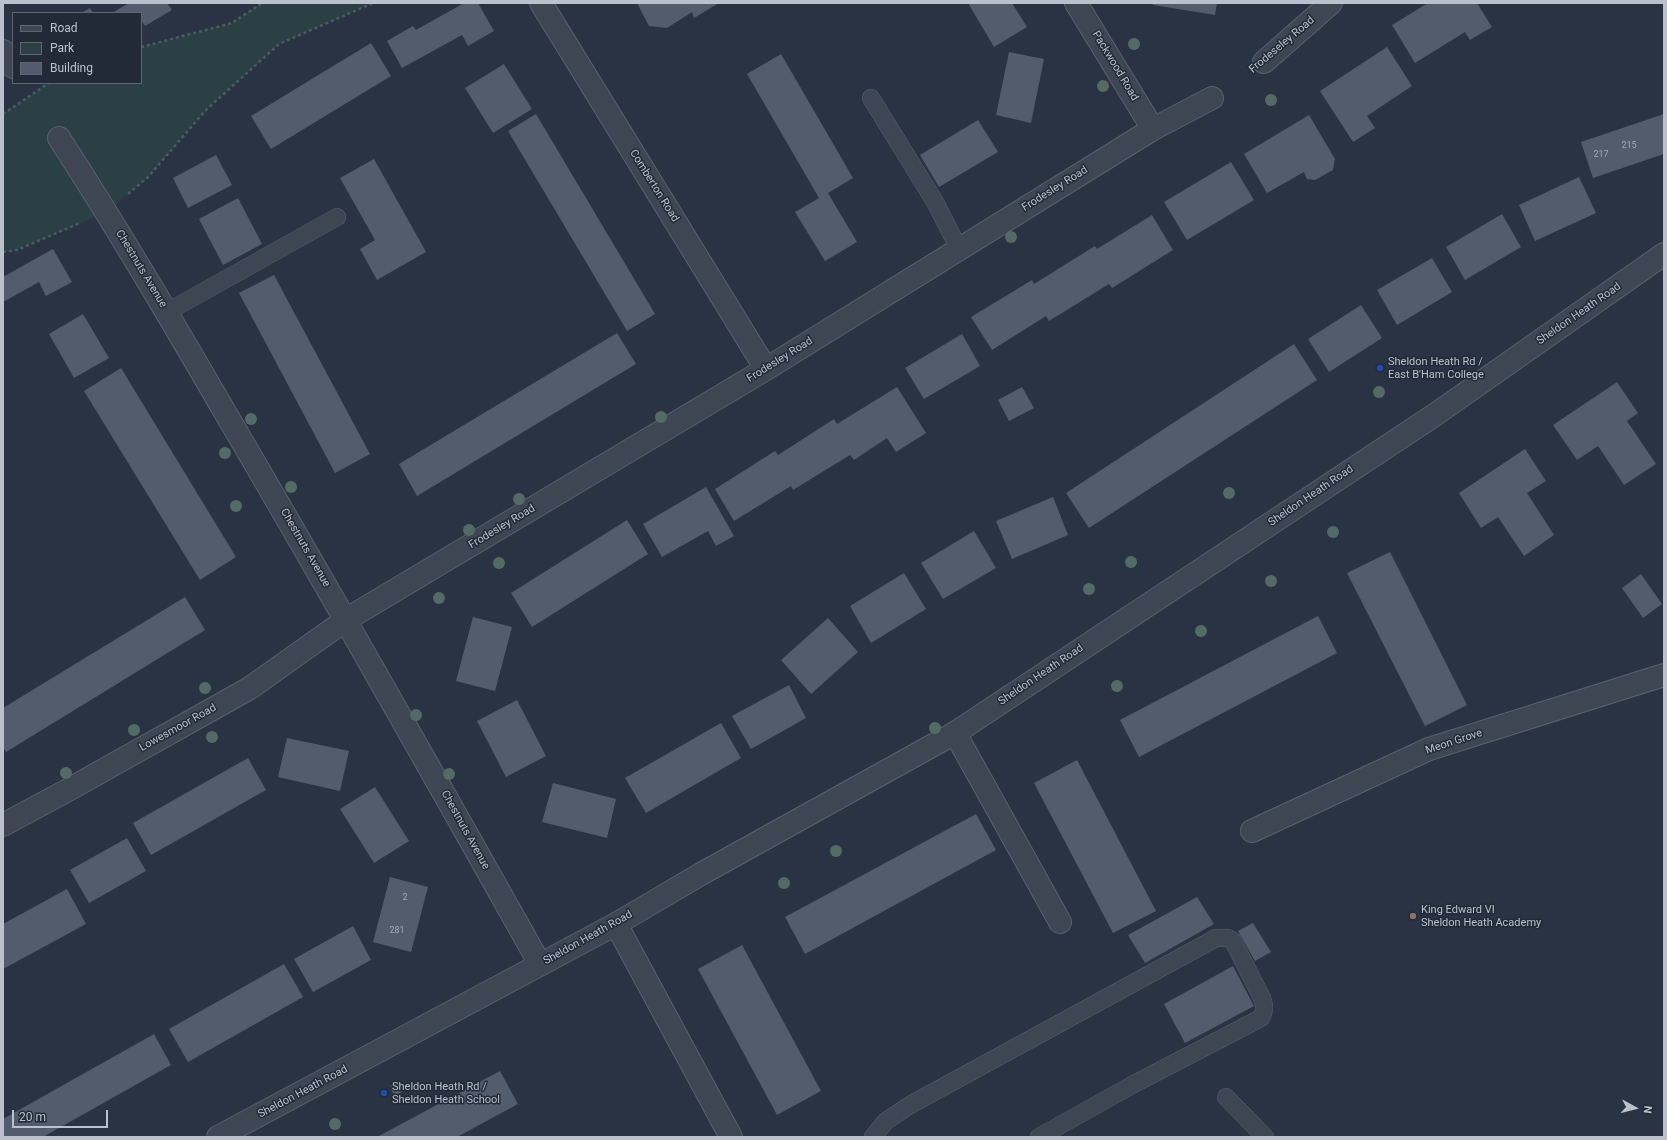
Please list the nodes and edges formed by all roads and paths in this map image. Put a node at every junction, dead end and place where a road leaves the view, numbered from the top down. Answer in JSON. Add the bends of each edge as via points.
{"nodes":[{"id":1,"x":262,"y":3,"type":"edge"},
{"id":2,"x":373,"y":3,"type":"edge"},
{"id":3,"x":541,"y":3,"type":"edge"},
{"id":4,"x":1076,"y":3,"type":"edge"},
{"id":5,"x":1331,"y":3,"type":"edge"},
{"id":6,"x":142,"y":48,"type":"edge"},
{"id":7,"x":3,"y":51,"type":"edge"},
{"id":8,"x":1264,"y":62,"type":"dead end"},
{"id":9,"x":12,"y":65,"type":"edge"},
{"id":10,"x":48,"y":84,"type":"edge"},
{"id":11,"x":871,"y":98,"type":"dead end"},
{"id":12,"x":1212,"y":98,"type":"dead end"},
{"id":13,"x":3,"y":114,"type":"edge"},
{"id":14,"x":1153,"y":129,"type":"junction"},
{"id":15,"x":59,"y":138,"type":"dead end"},
{"id":16,"x":107,"y":212,"type":"junction"},
{"id":17,"x":337,"y":217,"type":"dead end"},
{"id":18,"x":959,"y":249,"type":"junction"},
{"id":19,"x":3,"y":252,"type":"edge"},
{"id":20,"x":1664,"y":254,"type":"edge"},
{"id":21,"x":167,"y":312,"type":"junction"},
{"id":22,"x":766,"y":369,"type":"junction"},
{"id":23,"x":346,"y":620,"type":"junction"},
{"id":24,"x":1664,"y":676,"type":"edge"},
{"id":25,"x":955,"y":733,"type":"junction"},
{"id":26,"x":3,"y":825,"type":"edge"},
{"id":27,"x":1252,"y":831,"type":"dead end"},
{"id":28,"x":1060,"y":922,"type":"dead end"},
{"id":29,"x":616,"y":924,"type":"junction"},
{"id":30,"x":540,"y":964,"type":"junction"},
{"id":31,"x":1226,"y":1097,"type":"dead end"},
{"id":32,"x":218,"y":1137,"type":"edge"},
{"id":33,"x":731,"y":1137,"type":"edge"},
{"id":34,"x":873,"y":1137,"type":"edge"},
{"id":35,"x":1039,"y":1137,"type":"edge"},
{"id":36,"x":1266,"y":1137,"type":"edge"}],
"edges":[{"from":1,"to":6,"type":"path","via":[[232,23]]},
{"from":2,"to":16,"type":"path","via":[[279,44],[206,110],[148,177]]},
{"from":3,"to":22,"type":"street","name":"Comberton Road"},
{"from":4,"to":14,"type":"street","name":"Packwood Road"},
{"from":5,"to":8,"type":"street","name":"Frodeseley Road"},
{"from":7,"to":9,"type":"street"},
{"from":10,"to":13,"type":"path"},
{"from":11,"to":18,"type":"lane","via":[[935,202]]},
{"from":12,"to":14,"type":"street","name":"Frodesley Road"},
{"from":14,"to":18,"type":"street","name":"Frodesley Road"},
{"from":15,"to":16,"type":"street","name":"Chestnuts Avenue"},
{"from":16,"to":19,"type":"path","via":[[17,250]]},
{"from":16,"to":21,"type":"street","name":"Chestnuts Avenue"},
{"from":17,"to":21,"type":"lane"},
{"from":18,"to":22,"type":"street","name":"Frodesley Road"},
{"from":20,"to":25,"type":"street","name":"Sheldon Heath Road","via":[[1436,414]]},
{"from":21,"to":23,"type":"street","name":"Chestnuts Avenue"},
{"from":22,"to":23,"type":"street","name":"Frodesley Road"},
{"from":23,"to":26,"type":"street","name":"Lowesmoor Road","via":[[250,688]]},
{"from":23,"to":30,"type":"street","name":"Chestnuts Avenue"},
{"from":24,"to":27,"type":"street","name":"Meon Grove","via":[[1429,749]]},
{"from":25,"to":28,"type":"street"},
{"from":25,"to":29,"type":"street","name":"Sheldon Heath Road"},
{"from":29,"to":30,"type":"street","name":"Sheldon Heath Road"},
{"from":29,"to":33,"type":"street"},
{"from":30,"to":32,"type":"street","name":"Sheldon Heath Road"},
{"from":31,"to":36,"type":"lane"},
{"from":34,"to":35,"type":"lane","via":[[886,1121],[910,1105],[1216,938],[1228,938],[1233,941],[1262,998],[1262,1018],[1132,1085]]}]}
